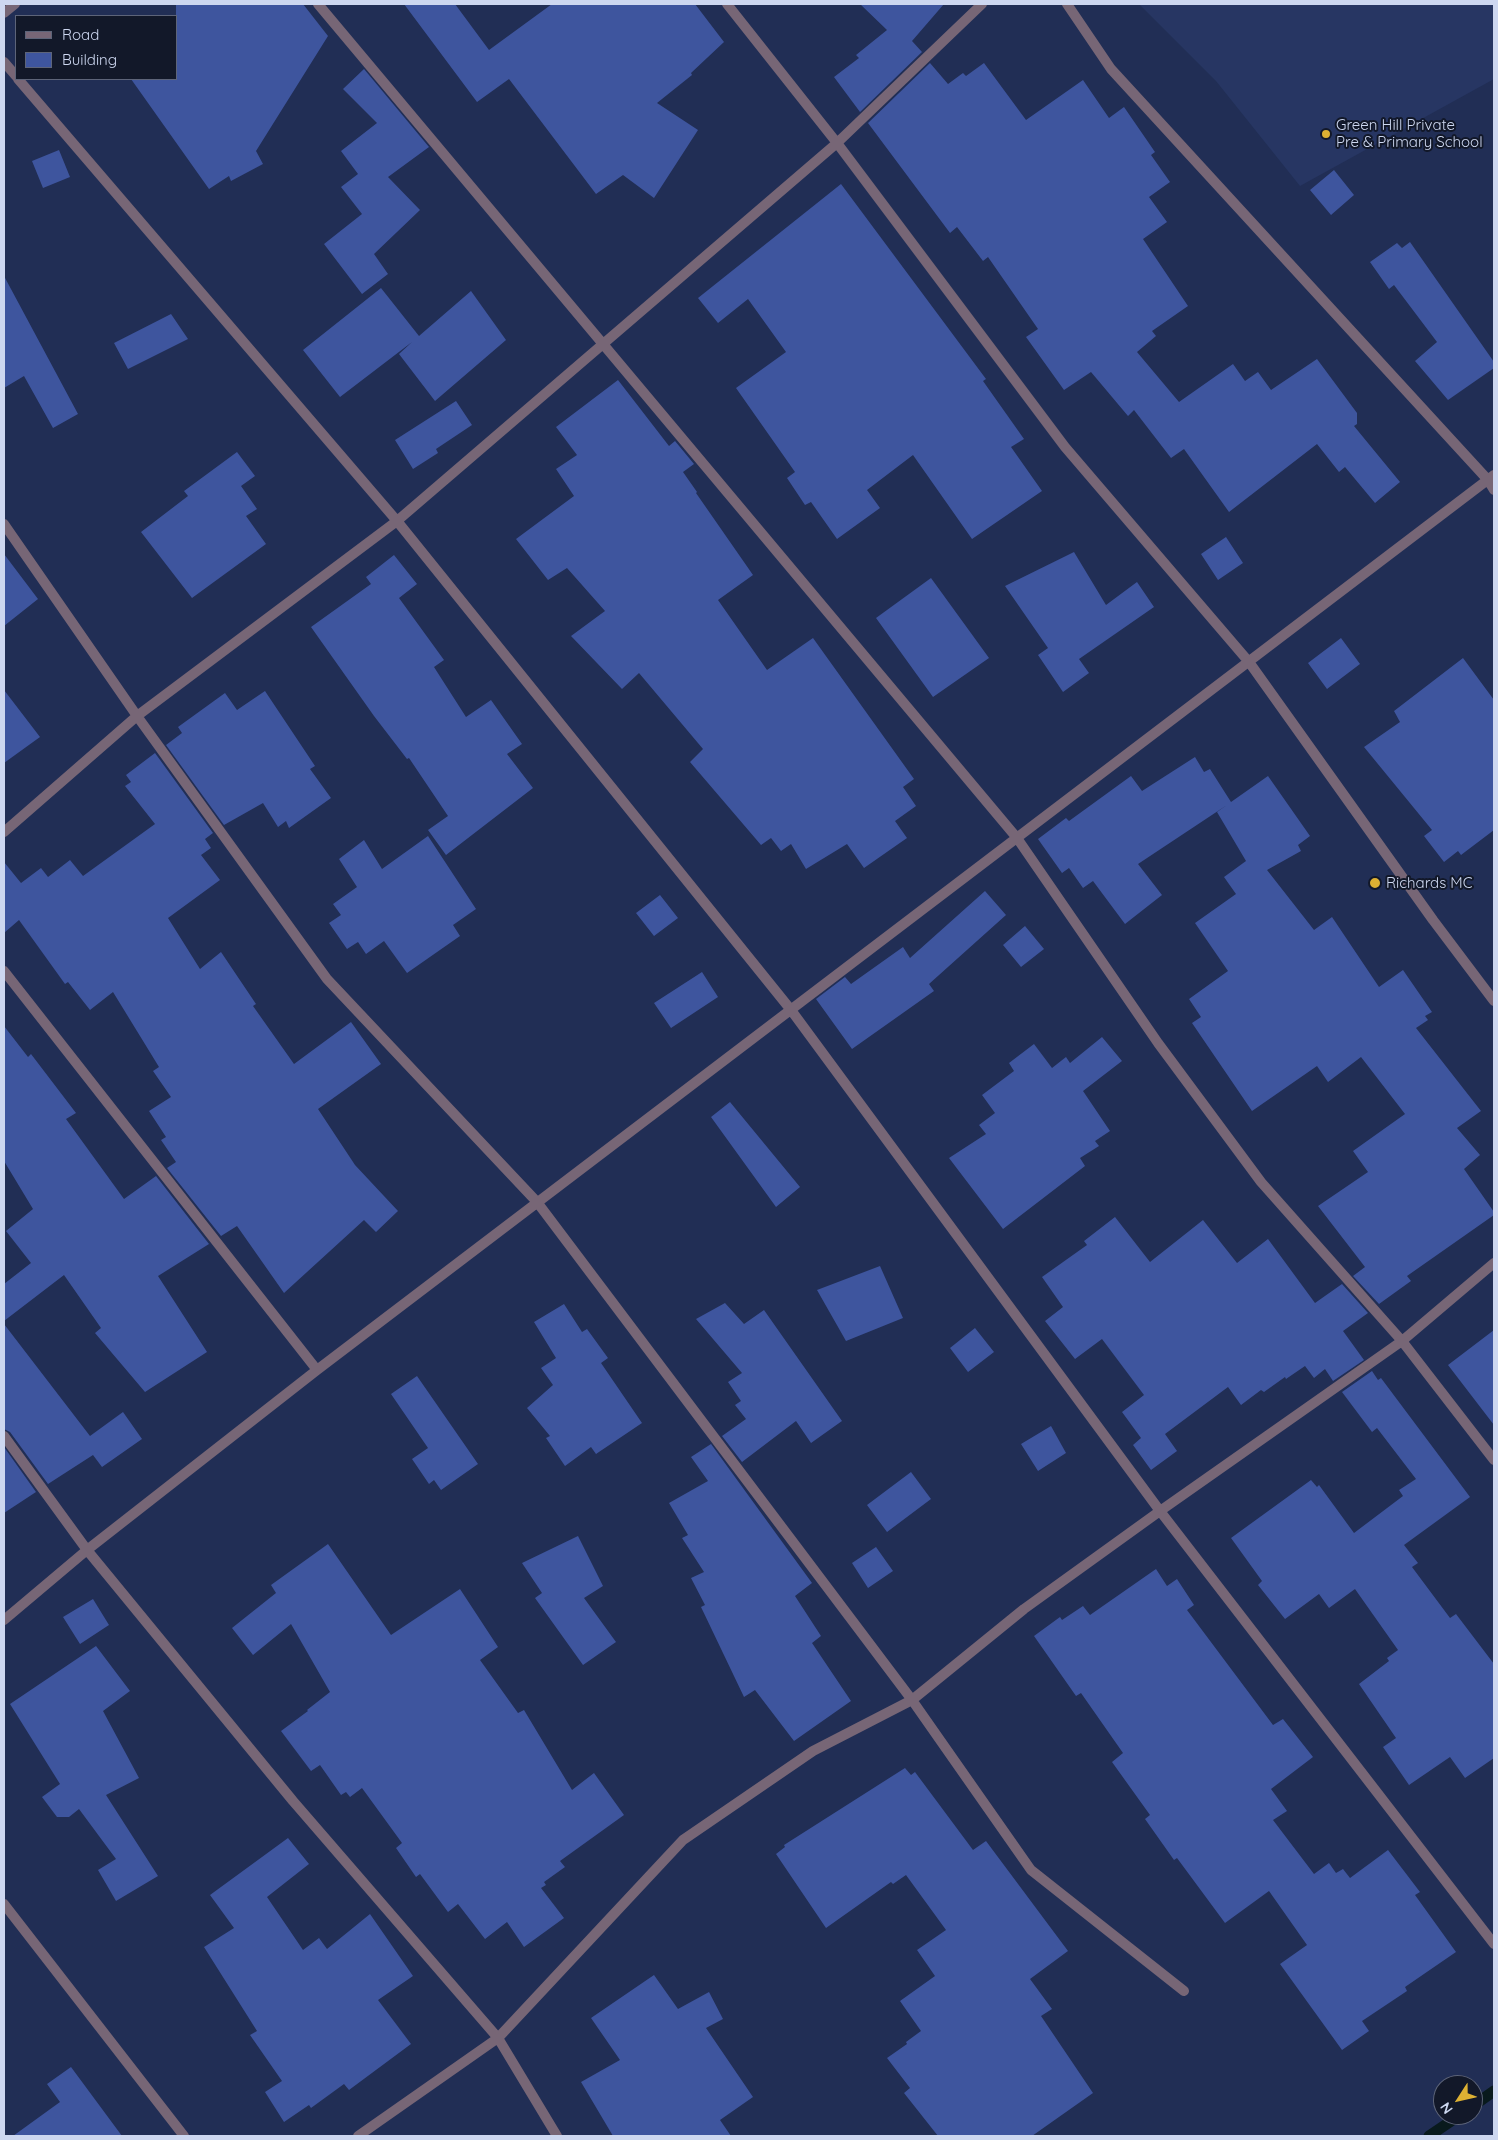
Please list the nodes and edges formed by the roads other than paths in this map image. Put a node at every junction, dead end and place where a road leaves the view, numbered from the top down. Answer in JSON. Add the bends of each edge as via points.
{"nodes":[{"id":1,"x":15,"y":4,"type":"edge"},
{"id":2,"x":318,"y":4,"type":"edge"},
{"id":3,"x":727,"y":4,"type":"edge"},
{"id":4,"x":982,"y":4,"type":"edge"},
{"id":5,"x":1067,"y":4,"type":"edge"},
{"id":6,"x":4,"y":13,"type":"edge"},
{"id":7,"x":4,"y":62,"type":"edge"},
{"id":8,"x":15,"y":76,"type":"edge"},
{"id":9,"x":19,"y":80,"type":"edge"},
{"id":10,"x":837,"y":143,"type":"junction"},
{"id":11,"x":1491,"y":478,"type":"edge"},
{"id":12,"x":1494,"y":490,"type":"edge"},
{"id":13,"x":397,"y":521,"type":"junction"},
{"id":14,"x":4,"y":524,"type":"edge"},
{"id":15,"x":1249,"y":662,"type":"junction"},
{"id":16,"x":137,"y":716,"type":"junction"},
{"id":17,"x":4,"y":832,"type":"edge"},
{"id":18,"x":1017,"y":838,"type":"junction"},
{"id":19,"x":4,"y":971,"type":"edge"},
{"id":20,"x":1494,"y":1001,"type":"edge"},
{"id":21,"x":790,"y":1010,"type":"junction"},
{"id":22,"x":538,"y":1202,"type":"junction"},
{"id":23,"x":1494,"y":1263,"type":"edge"},
{"id":24,"x":1402,"y":1341,"type":"junction"},
{"id":25,"x":317,"y":1370,"type":"junction"},
{"id":26,"x":4,"y":1436,"type":"edge"},
{"id":27,"x":1494,"y":1460,"type":"edge"},
{"id":28,"x":1160,"y":1511,"type":"junction"},
{"id":29,"x":86,"y":1550,"type":"junction"},
{"id":30,"x":4,"y":1620,"type":"edge"},
{"id":31,"x":912,"y":1700,"type":"junction"},
{"id":32,"x":4,"y":1904,"type":"edge"},
{"id":33,"x":1494,"y":1944,"type":"edge"},
{"id":34,"x":1184,"y":1991,"type":"dead end"},
{"id":35,"x":498,"y":2038,"type":"junction"},
{"id":36,"x":184,"y":2136,"type":"edge"},
{"id":37,"x":358,"y":2136,"type":"edge"},
{"id":38,"x":557,"y":2136,"type":"edge"}],
"edges":[{"from":1,"to":6,"type":"street"},
{"from":2,"to":18,"type":"street"},
{"from":3,"to":10,"type":"street"},
{"from":4,"to":10,"type":"street"},
{"from":5,"to":11,"type":"street","via":[[1111,69]]},
{"from":7,"to":8,"type":"street"},
{"from":9,"to":13,"type":"street"},
{"from":10,"to":13,"type":"street"},
{"from":10,"to":15,"type":"street","via":[[1065,447]]},
{"from":11,"to":12,"type":"street"},
{"from":11,"to":15,"type":"street"},
{"from":13,"to":16,"type":"street"},
{"from":13,"to":21,"type":"street"},
{"from":14,"to":16,"type":"street"},
{"from":15,"to":18,"type":"street"},
{"from":15,"to":20,"type":"street"},
{"from":16,"to":17,"type":"street"},
{"from":16,"to":22,"type":"street","via":[[327,979]]},
{"from":18,"to":21,"type":"street"},
{"from":18,"to":24,"type":"street","via":[[1158,1043],[1260,1182]]},
{"from":19,"to":25,"type":"street"},
{"from":21,"to":22,"type":"street"},
{"from":21,"to":28,"type":"street"},
{"from":22,"to":25,"type":"street"},
{"from":22,"to":31,"type":"street"},
{"from":23,"to":24,"type":"street"},
{"from":24,"to":27,"type":"street"},
{"from":24,"to":28,"type":"street"},
{"from":25,"to":29,"type":"street"},
{"from":26,"to":29,"type":"street"},
{"from":28,"to":31,"type":"street","via":[[1024,1609]]},
{"from":28,"to":33,"type":"street"},
{"from":29,"to":30,"type":"street"},
{"from":29,"to":35,"type":"street","via":[[293,1801]]},
{"from":31,"to":34,"type":"street","via":[[1031,1870]]},
{"from":31,"to":35,"type":"street","via":[[812,1751],[683,1840]]},
{"from":32,"to":36,"type":"street"},
{"from":35,"to":37,"type":"street"},
{"from":35,"to":38,"type":"street"}]}
